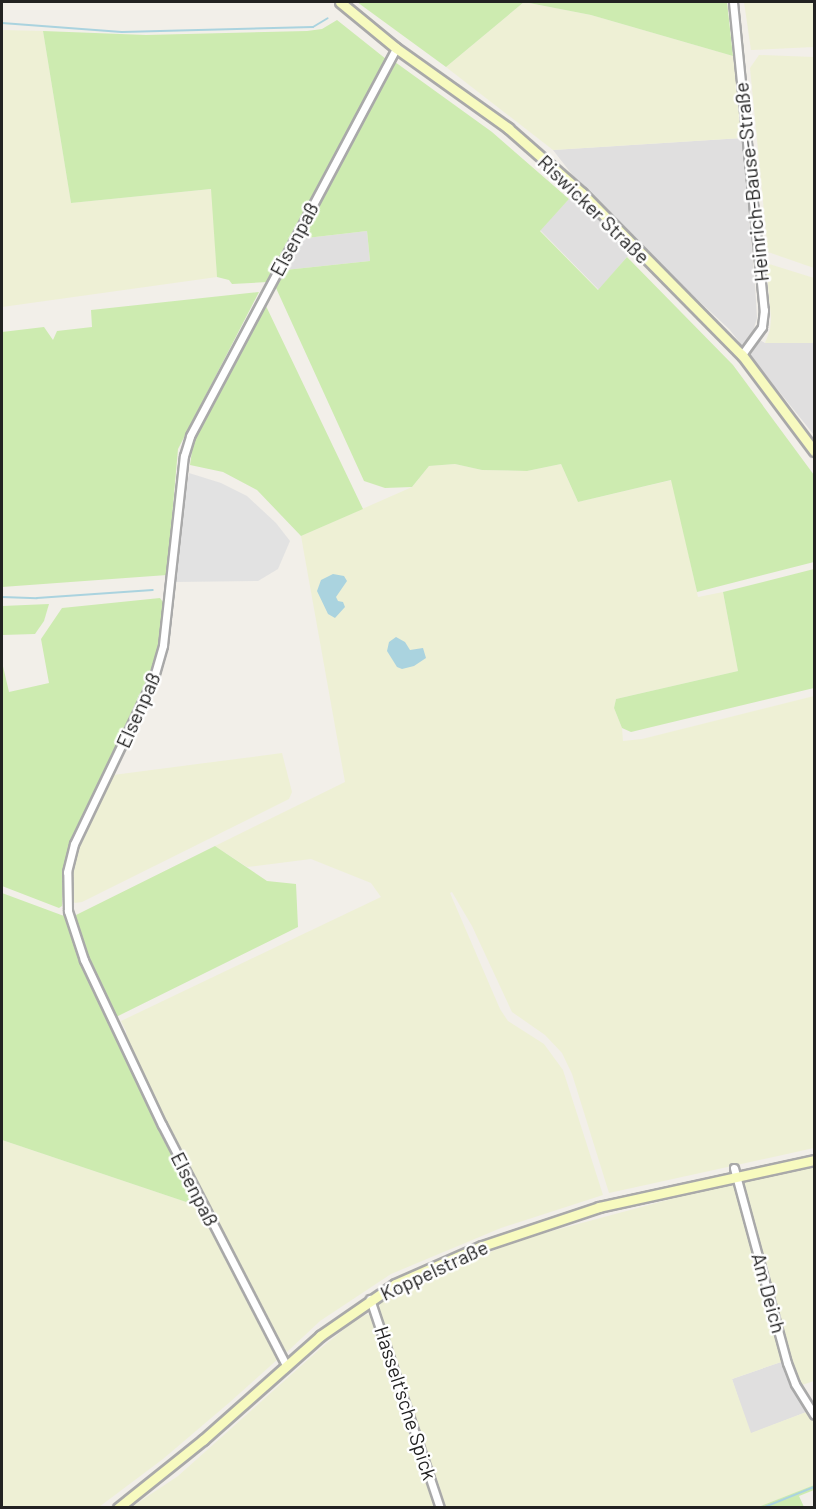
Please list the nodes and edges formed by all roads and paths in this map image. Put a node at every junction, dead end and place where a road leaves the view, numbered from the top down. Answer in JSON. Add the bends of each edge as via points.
{"nodes":[{"id":1,"x":340,"y":2,"type":"edge"},
{"id":2,"x":733,"y":2,"type":"edge"},
{"id":3,"x":396,"y":48,"type":"junction"},
{"id":4,"x":742,"y":356,"type":"junction"},
{"id":5,"x":814,"y":451,"type":"edge"},
{"id":6,"x":814,"y":1160,"type":"edge"},
{"id":7,"x":735,"y":1172,"type":"junction"},
{"id":8,"x":370,"y":1299,"type":"junction"},
{"id":9,"x":286,"y":1365,"type":"junction"},
{"id":10,"x":814,"y":1414,"type":"edge"},
{"id":11,"x":118,"y":1508,"type":"edge"},
{"id":12,"x":440,"y":1508,"type":"edge"}],
"edges":[{"from":1,"to":3,"type":"street","name":"Riswicker Straße"},
{"from":2,"to":4,"type":"street","name":"Heinrich-Bause-Straße","via":[[764,310],[762,327]]},
{"from":3,"to":4,"type":"street","name":"Riswicker Straße","via":[[508,128],[582,193]]},
{"from":3,"to":9,"type":"street","name":"Elsenpaß","via":[[190,436],[184,456],[164,645],[142,707],[74,844],[68,872],[68,911],[84,960],[162,1125]]},
{"from":4,"to":5,"type":"street","name":"Riswicker Straße"},
{"from":6,"to":7,"type":"street","name":"Koppelstraße"},
{"from":7,"to":8,"type":"street","name":"Koppelstraße","via":[[549,1223],[441,1262]]},
{"from":7,"to":10,"type":"street","name":"Am Deich","via":[[788,1363],[795,1384]]},
{"from":8,"to":9,"type":"street","name":"Koppelstraße"},
{"from":8,"to":12,"type":"street","name":"Hasselt'sche Spick"},
{"from":9,"to":11,"type":"street","name":"Koppelstraße","via":[[203,1440]]}]}
